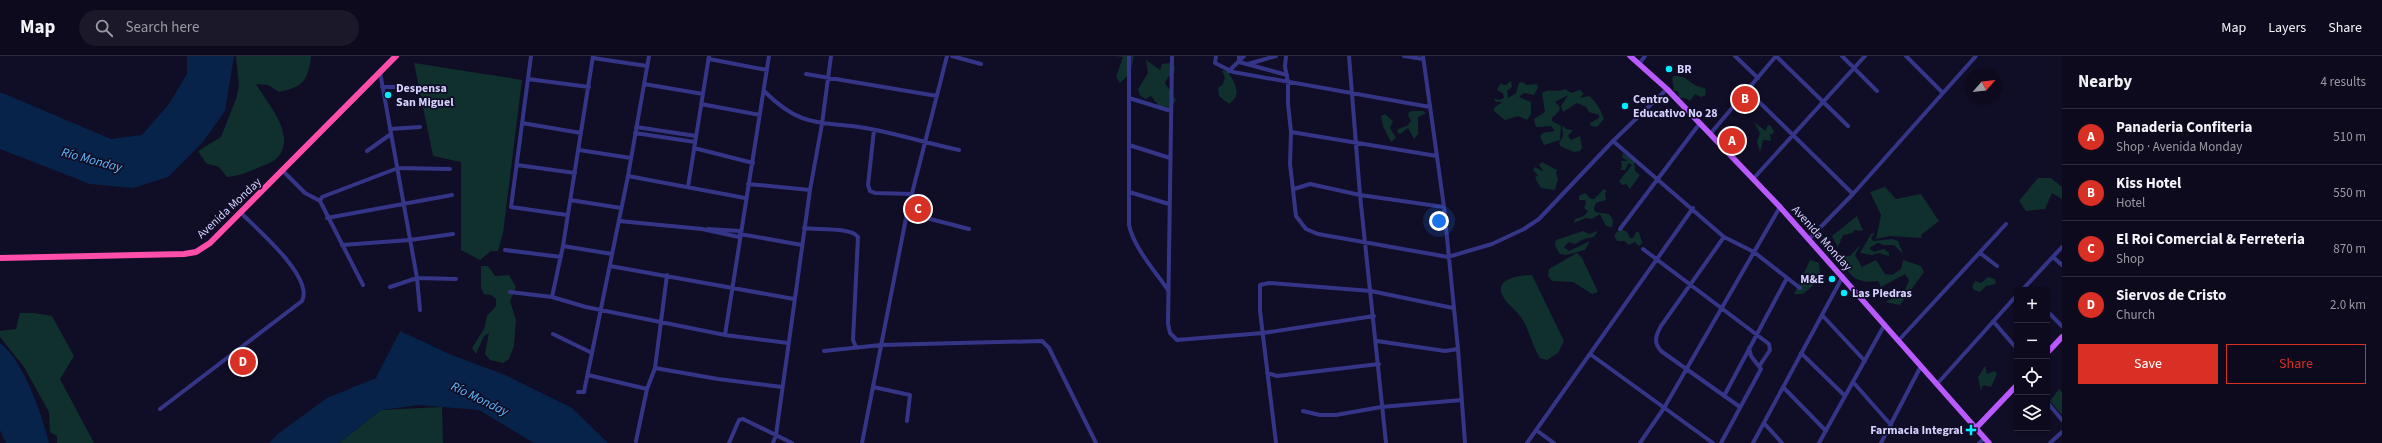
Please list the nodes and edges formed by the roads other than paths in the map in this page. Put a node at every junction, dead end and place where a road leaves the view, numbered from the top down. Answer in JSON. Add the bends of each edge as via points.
{"nodes":[{"id":1,"x":396,"y":56,"type":"edge"},
{"id":2,"x":531,"y":56,"type":"edge"},
{"id":3,"x":649,"y":56,"type":"edge"},
{"id":4,"x":769,"y":56,"type":"edge"},
{"id":5,"x":831,"y":56,"type":"edge"},
{"id":6,"x":947,"y":56,"type":"edge"},
{"id":7,"x":952,"y":56,"type":"edge"},
{"id":8,"x":1129,"y":56,"type":"edge"},
{"id":9,"x":1172,"y":56,"type":"edge"},
{"id":10,"x":1216,"y":56,"type":"edge"},
{"id":11,"x":1238,"y":56,"type":"edge"},
{"id":12,"x":1244,"y":56,"type":"edge"},
{"id":13,"x":1276,"y":56,"type":"edge"},
{"id":14,"x":1286,"y":56,"type":"edge"},
{"id":15,"x":1349,"y":56,"type":"edge"},
{"id":16,"x":1404,"y":56,"type":"edge"},
{"id":17,"x":1630,"y":56,"type":"edge"},
{"id":18,"x":1645,"y":56,"type":"edge"},
{"id":19,"x":1735,"y":56,"type":"edge"},
{"id":20,"x":1776,"y":56,"type":"edge"},
{"id":21,"x":1842,"y":56,"type":"edge"},
{"id":22,"x":1865,"y":56,"type":"edge"},
{"id":23,"x":1906,"y":56,"type":"edge"},
{"id":24,"x":1976,"y":56,"type":"edge"},
{"id":25,"x":593,"y":57,"type":"edge"},
{"id":26,"x":709,"y":58,"type":"edge"},
{"id":27,"x":1423,"y":58,"type":"edge"},
{"id":28,"x":1239,"y":62,"type":"junction"},
{"id":29,"x":981,"y":64,"type":"dead end"},
{"id":30,"x":1247,"y":64,"type":"junction"},
{"id":31,"x":1639,"y":64,"type":"junction"},
{"id":32,"x":647,"y":66,"type":"junction"},
{"id":33,"x":1854,"y":68,"type":"junction"},
{"id":34,"x":767,"y":70,"type":"junction"},
{"id":35,"x":1229,"y":71,"type":"junction"},
{"id":36,"x":380,"y":72,"type":"junction"},
{"id":37,"x":806,"y":74,"type":"dead end"},
{"id":38,"x":1287,"y":75,"type":"junction"},
{"id":39,"x":828,"y":77,"type":"junction"},
{"id":40,"x":1758,"y":78,"type":"junction"},
{"id":41,"x":528,"y":79,"type":"junction"},
{"id":42,"x":1288,"y":82,"type":"junction"},
{"id":43,"x":644,"y":84,"type":"junction"},
{"id":44,"x":382,"y":87,"type":"junction"},
{"id":45,"x":411,"y":87,"type":"dead end"},
{"id":46,"x":588,"y":87,"type":"junction"},
{"id":47,"x":1667,"y":89,"type":"junction"},
{"id":48,"x":1747,"y":90,"type":"junction"},
{"id":49,"x":764,"y":91,"type":"junction"},
{"id":50,"x":1877,"y":91,"type":"dead end"},
{"id":51,"x":1352,"y":93,"type":"junction"},
{"id":52,"x":703,"y":94,"type":"junction"},
{"id":53,"x":1943,"y":94,"type":"junction"},
{"id":54,"x":937,"y":96,"type":"junction"},
{"id":55,"x":1129,"y":98,"type":"junction"},
{"id":56,"x":1822,"y":101,"type":"junction"},
{"id":57,"x":701,"y":104,"type":"junction"},
{"id":58,"x":1430,"y":107,"type":"junction"},
{"id":59,"x":1171,"y":111,"type":"junction"},
{"id":60,"x":760,"y":115,"type":"junction"},
{"id":61,"x":522,"y":123,"type":"junction"},
{"id":62,"x":1700,"y":123,"type":"junction"},
{"id":63,"x":822,"y":124,"type":"junction"},
{"id":64,"x":1848,"y":126,"type":"dead end"},
{"id":65,"x":420,"y":127,"type":"dead end"},
{"id":66,"x":636,"y":127,"type":"junction"},
{"id":67,"x":874,"y":130,"type":"junction"},
{"id":68,"x":390,"y":132,"type":"junction"},
{"id":69,"x":1291,"y":132,"type":"junction"},
{"id":70,"x":581,"y":133,"type":"junction"},
{"id":71,"x":635,"y":133,"type":"junction"},
{"id":72,"x":1710,"y":133,"type":"junction"},
{"id":73,"x":1793,"y":135,"type":"junction"},
{"id":74,"x":696,"y":136,"type":"junction"},
{"id":75,"x":1613,"y":141,"type":"junction"},
{"id":76,"x":695,"y":142,"type":"junction"},
{"id":77,"x":925,"y":142,"type":"junction"},
{"id":78,"x":1357,"y":142,"type":"junction"},
{"id":79,"x":1129,"y":145,"type":"junction"},
{"id":80,"x":694,"y":148,"type":"junction"},
{"id":81,"x":579,"y":150,"type":"junction"},
{"id":82,"x":959,"y":150,"type":"dead end"},
{"id":83,"x":367,"y":151,"type":"dead end"},
{"id":84,"x":1437,"y":156,"type":"junction"},
{"id":85,"x":631,"y":158,"type":"junction"},
{"id":86,"x":1170,"y":158,"type":"junction"},
{"id":87,"x":753,"y":163,"type":"junction"},
{"id":88,"x":517,"y":165,"type":"junction"},
{"id":89,"x":398,"y":168,"type":"junction"},
{"id":90,"x":450,"y":169,"type":"dead end"},
{"id":91,"x":283,"y":171,"type":"junction"},
{"id":92,"x":575,"y":172,"type":"junction"},
{"id":93,"x":628,"y":176,"type":"junction"},
{"id":94,"x":1753,"y":179,"type":"junction"},
{"id":95,"x":1658,"y":180,"type":"junction"},
{"id":96,"x":748,"y":184,"type":"junction"},
{"id":97,"x":688,"y":186,"type":"junction"},
{"id":98,"x":1294,"y":189,"type":"junction"},
{"id":99,"x":810,"y":190,"type":"junction"},
{"id":100,"x":1129,"y":192,"type":"junction"},
{"id":101,"x":912,"y":194,"type":"junction"},
{"id":102,"x":1360,"y":194,"type":"junction"},
{"id":103,"x":1853,"y":194,"type":"junction"},
{"id":104,"x":452,"y":195,"type":"dead end"},
{"id":105,"x":746,"y":198,"type":"junction"},
{"id":106,"x":570,"y":200,"type":"junction"},
{"id":107,"x":320,"y":201,"type":"junction"},
{"id":108,"x":404,"y":204,"type":"junction"},
{"id":109,"x":1169,"y":204,"type":"junction"},
{"id":110,"x":1444,"y":207,"type":"junction"},
{"id":111,"x":1780,"y":207,"type":"junction"},
{"id":112,"x":621,"y":208,"type":"junction"},
{"id":113,"x":1693,"y":208,"type":"junction"},
{"id":114,"x":241,"y":213,"type":"junction"},
{"id":115,"x":907,"y":213,"type":"junction"},
{"id":116,"x":567,"y":215,"type":"junction"},
{"id":117,"x":327,"y":218,"type":"junction"},
{"id":118,"x":619,"y":221,"type":"junction"},
{"id":119,"x":2006,"y":224,"type":"dead end"},
{"id":120,"x":804,"y":228,"type":"junction"},
{"id":121,"x":969,"y":229,"type":"dead end"},
{"id":122,"x":1620,"y":229,"type":"dead end"},
{"id":123,"x":453,"y":234,"type":"dead end"},
{"id":124,"x":740,"y":234,"type":"junction"},
{"id":125,"x":1724,"y":237,"type":"junction"},
{"id":126,"x":1809,"y":239,"type":"junction"},
{"id":127,"x":410,"y":240,"type":"junction"},
{"id":128,"x":1366,"y":241,"type":"junction"},
{"id":129,"x":802,"y":245,"type":"junction"},
{"id":130,"x":342,"y":246,"type":"junction"},
{"id":131,"x":563,"y":246,"type":"junction"},
{"id":132,"x":2062,"y":247,"type":"edge"},
{"id":133,"x":1642,"y":249,"type":"dead end"},
{"id":134,"x":505,"y":250,"type":"dead end"},
{"id":135,"x":1754,"y":252,"type":"junction"},
{"id":136,"x":1980,"y":253,"type":"junction"},
{"id":137,"x":612,"y":254,"type":"junction"},
{"id":138,"x":560,"y":257,"type":"junction"},
{"id":139,"x":1448,"y":257,"type":"junction"},
{"id":140,"x":2053,"y":257,"type":"junction"},
{"id":141,"x":0,"y":258,"type":"edge"},
{"id":142,"x":1656,"y":260,"type":"junction"},
{"id":143,"x":2062,"y":265,"type":"edge"},
{"id":144,"x":610,"y":266,"type":"junction"},
{"id":145,"x":1997,"y":266,"type":"dead end"},
{"id":146,"x":667,"y":275,"type":"junction"},
{"id":147,"x":1842,"y":276,"type":"junction"},
{"id":148,"x":417,"y":278,"type":"junction"},
{"id":149,"x":1787,"y":278,"type":"junction"},
{"id":150,"x":456,"y":279,"type":"dead end"},
{"id":151,"x":363,"y":285,"type":"dead end"},
{"id":152,"x":1689,"y":285,"type":"junction"},
{"id":153,"x":390,"y":286,"type":"dead end"},
{"id":154,"x":2026,"y":287,"type":"edge"},
{"id":155,"x":1800,"y":288,"type":"dead end"},
{"id":156,"x":733,"y":289,"type":"junction"},
{"id":157,"x":1168,"y":291,"type":"junction"},
{"id":158,"x":1371,"y":291,"type":"junction"},
{"id":159,"x":510,"y":292,"type":"dead end"},
{"id":160,"x":552,"y":297,"type":"junction"},
{"id":161,"x":2014,"y":298,"type":"edge"},
{"id":162,"x":794,"y":299,"type":"junction"},
{"id":163,"x":1453,"y":308,"type":"junction"},
{"id":164,"x":1720,"y":308,"type":"junction"},
{"id":165,"x":602,"y":309,"type":"junction"},
{"id":166,"x":420,"y":310,"type":"dead end"},
{"id":167,"x":2050,"y":314,"type":"edge"},
{"id":168,"x":1822,"y":315,"type":"junction"},
{"id":169,"x":1374,"y":316,"type":"junction"},
{"id":170,"x":1993,"y":321,"type":"junction"},
{"id":171,"x":662,"y":322,"type":"junction"},
{"id":172,"x":1885,"y":323,"type":"junction"},
{"id":173,"x":2062,"y":326,"type":"edge"},
{"id":174,"x":1263,"y":333,"type":"junction"},
{"id":175,"x":553,"y":334,"type":"dead end"},
{"id":176,"x":725,"y":335,"type":"junction"},
{"id":177,"x":1755,"y":336,"type":"junction"},
{"id":178,"x":2062,"y":338,"type":"edge"},
{"id":179,"x":1899,"y":340,"type":"junction"},
{"id":180,"x":1377,"y":341,"type":"junction"},
{"id":181,"x":788,"y":343,"type":"junction"},
{"id":182,"x":881,"y":345,"type":"junction"},
{"id":183,"x":856,"y":346,"type":"junction"},
{"id":184,"x":2014,"y":346,"type":"edge"},
{"id":185,"x":1749,"y":348,"type":"junction"},
{"id":186,"x":1458,"y":349,"type":"junction"},
{"id":187,"x":2050,"y":350,"type":"edge"},
{"id":188,"x":824,"y":351,"type":"dead end"},
{"id":189,"x":592,"y":353,"type":"junction"},
{"id":190,"x":1801,"y":353,"type":"junction"},
{"id":191,"x":1590,"y":354,"type":"junction"},
{"id":192,"x":1864,"y":361,"type":"junction"},
{"id":193,"x":1379,"y":364,"type":"junction"},
{"id":194,"x":1760,"y":366,"type":"junction"},
{"id":195,"x":1921,"y":366,"type":"junction"},
{"id":196,"x":655,"y":368,"type":"junction"},
{"id":197,"x":1686,"y":368,"type":"junction"},
{"id":198,"x":1267,"y":373,"type":"junction"},
{"id":199,"x":588,"y":374,"type":"junction"},
{"id":200,"x":1853,"y":382,"type":"junction"},
{"id":201,"x":1937,"y":384,"type":"junction"},
{"id":202,"x":782,"y":387,"type":"junction"},
{"id":203,"x":873,"y":387,"type":"junction"},
{"id":204,"x":1783,"y":387,"type":"junction"},
{"id":205,"x":2014,"y":388,"type":"edge"},
{"id":206,"x":647,"y":389,"type":"junction"},
{"id":207,"x":578,"y":392,"type":"dead end"},
{"id":208,"x":1724,"y":396,"type":"junction"},
{"id":209,"x":1845,"y":396,"type":"junction"},
{"id":210,"x":1462,"y":400,"type":"junction"},
{"id":211,"x":2050,"y":406,"type":"edge"},
{"id":212,"x":1382,"y":407,"type":"junction"},
{"id":213,"x":1740,"y":407,"type":"junction"},
{"id":214,"x":160,"y":408,"type":"dead end"},
{"id":215,"x":1664,"y":408,"type":"junction"},
{"id":216,"x":1303,"y":411,"type":"dead end"},
{"id":217,"x":907,"y":420,"type":"dead end"},
{"id":218,"x":2062,"y":420,"type":"edge"},
{"id":219,"x":1764,"y":423,"type":"junction"},
{"id":220,"x":1890,"y":425,"type":"junction"},
{"id":221,"x":1976,"y":428,"type":"junction"},
{"id":222,"x":1536,"y":430,"type":"junction"},
{"id":223,"x":1826,"y":431,"type":"junction"},
{"id":224,"x":2062,"y":432,"type":"edge"},
{"id":225,"x":776,"y":435,"type":"junction"},
{"id":226,"x":636,"y":441,"type":"dead end"},
{"id":227,"x":1987,"y":441,"type":"edge"},
{"id":228,"x":728,"y":443,"type":"edge"},
{"id":229,"x":773,"y":443,"type":"edge"},
{"id":230,"x":792,"y":443,"type":"edge"},
{"id":231,"x":862,"y":443,"type":"edge"},
{"id":232,"x":1096,"y":443,"type":"edge"},
{"id":233,"x":1276,"y":443,"type":"edge"},
{"id":234,"x":1386,"y":443,"type":"edge"},
{"id":235,"x":1465,"y":443,"type":"edge"},
{"id":236,"x":1527,"y":443,"type":"edge"},
{"id":237,"x":1554,"y":443,"type":"edge"},
{"id":238,"x":1640,"y":443,"type":"edge"},
{"id":239,"x":1713,"y":443,"type":"edge"},
{"id":240,"x":1721,"y":443,"type":"edge"},
{"id":241,"x":1753,"y":443,"type":"edge"},
{"id":242,"x":1782,"y":443,"type":"edge"},
{"id":243,"x":1820,"y":443,"type":"edge"},
{"id":244,"x":1881,"y":443,"type":"edge"},
{"id":245,"x":1979,"y":443,"type":"edge"},
{"id":246,"x":2050,"y":443,"type":"edge"}],
"edges":[{"from":1,"to":36,"type":"highway","name":"Avenida Monday"},
{"from":2,"to":41,"type":"street"},
{"from":3,"to":32,"type":"street"},
{"from":4,"to":34,"type":"street"},
{"from":5,"to":39,"type":"street"},
{"from":6,"to":54,"type":"street"},
{"from":7,"to":29,"type":"street"},
{"from":8,"to":55,"type":"street"},
{"from":9,"to":59,"type":"street"},
{"from":10,"to":35,"type":"street","via":[[1215,63]]},
{"from":11,"to":28,"type":"street"},
{"from":12,"to":28,"type":"street"},
{"from":13,"to":30,"type":"street"},
{"from":14,"to":38,"type":"street"},
{"from":15,"to":51,"type":"street"},
{"from":16,"to":27,"type":"street"},
{"from":17,"to":31,"type":"main road","name":"Avenida Monday"},
{"from":18,"to":31,"type":"street"},
{"from":19,"to":40,"type":"street"},
{"from":20,"to":40,"type":"street"},
{"from":20,"to":56,"type":"street"},
{"from":21,"to":33,"type":"street"},
{"from":22,"to":33,"type":"street"},
{"from":23,"to":53,"type":"street"},
{"from":24,"to":53,"type":"street"},
{"from":25,"to":32,"type":"street"},
{"from":25,"to":46,"type":"street"},
{"from":26,"to":34,"type":"street"},
{"from":26,"to":52,"type":"street"},
{"from":27,"to":58,"type":"street"},
{"from":28,"to":30,"type":"street"},
{"from":28,"to":35,"type":"street"},
{"from":30,"to":38,"type":"street"},
{"from":31,"to":47,"type":"main road","name":"Avenida Monday"},
{"from":32,"to":43,"type":"street"},
{"from":33,"to":50,"type":"street"},
{"from":33,"to":56,"type":"street"},
{"from":34,"to":49,"type":"street"},
{"from":35,"to":42,"type":"street"},
{"from":36,"to":44,"type":"street"},
{"from":36,"to":91,"type":"highway","name":"Avenida Monday"},
{"from":37,"to":39,"type":"street"},
{"from":38,"to":42,"type":"street"},
{"from":39,"to":54,"type":"street"},
{"from":39,"to":63,"type":"street"},
{"from":40,"to":48,"type":"street"},
{"from":41,"to":46,"type":"street"},
{"from":41,"to":61,"type":"street"},
{"from":42,"to":51,"type":"street"},
{"from":42,"to":69,"type":"street"},
{"from":43,"to":52,"type":"street"},
{"from":43,"to":66,"type":"street"},
{"from":44,"to":45,"type":"street"},
{"from":44,"to":68,"type":"street"},
{"from":46,"to":70,"type":"street"},
{"from":47,"to":62,"type":"main road","name":"Avenida Monday"},
{"from":47,"to":75,"type":"street"},
{"from":48,"to":72,"type":"street"},
{"from":48,"to":73,"type":"street"},
{"from":49,"to":60,"type":"street"},
{"from":49,"to":63,"type":"street","via":[[802,120]]},
{"from":51,"to":58,"type":"street"},
{"from":51,"to":78,"type":"street"},
{"from":52,"to":57,"type":"street"},
{"from":53,"to":103,"type":"street"},
{"from":54,"to":77,"type":"street"},
{"from":55,"to":59,"type":"street"},
{"from":55,"to":79,"type":"street"},
{"from":56,"to":64,"type":"street"},
{"from":56,"to":73,"type":"street"},
{"from":57,"to":60,"type":"street"},
{"from":57,"to":74,"type":"street"},
{"from":58,"to":84,"type":"street"},
{"from":59,"to":86,"type":"street"},
{"from":60,"to":87,"type":"street"},
{"from":61,"to":70,"type":"street"},
{"from":61,"to":88,"type":"street"},
{"from":62,"to":72,"type":"main road","name":"Avenida Monday"},
{"from":62,"to":95,"type":"street"},
{"from":63,"to":67,"type":"street"},
{"from":63,"to":99,"type":"street"},
{"from":65,"to":68,"type":"street"},
{"from":66,"to":71,"type":"street"},
{"from":66,"to":74,"type":"street"},
{"from":67,"to":77,"type":"street"},
{"from":67,"to":101,"type":"street","via":[[868,185],[870,191]]},
{"from":68,"to":83,"type":"street"},
{"from":68,"to":89,"type":"street"},
{"from":69,"to":78,"type":"street"},
{"from":69,"to":98,"type":"street","via":[[1290,164]]},
{"from":70,"to":81,"type":"street"},
{"from":71,"to":76,"type":"street"},
{"from":71,"to":85,"type":"street"},
{"from":72,"to":94,"type":"main road","name":"Avenida Monday"},
{"from":73,"to":94,"type":"street"},
{"from":73,"to":103,"type":"street"},
{"from":74,"to":76,"type":"street"},
{"from":75,"to":95,"type":"street"},
{"from":75,"to":139,"type":"street","via":[[1539,219],[1492,244]]},
{"from":76,"to":80,"type":"street"},
{"from":77,"to":82,"type":"street"},
{"from":77,"to":101,"type":"street"},
{"from":78,"to":84,"type":"street"},
{"from":78,"to":102,"type":"street"},
{"from":79,"to":86,"type":"street"},
{"from":79,"to":100,"type":"street"},
{"from":80,"to":87,"type":"street"},
{"from":80,"to":97,"type":"street"},
{"from":81,"to":85,"type":"street"},
{"from":81,"to":92,"type":"street"},
{"from":84,"to":110,"type":"street"},
{"from":85,"to":93,"type":"street"},
{"from":86,"to":109,"type":"street"},
{"from":87,"to":96,"type":"street"},
{"from":88,"to":92,"type":"street"},
{"from":88,"to":116,"type":"street","via":[[511,207]]},
{"from":89,"to":90,"type":"street"},
{"from":89,"to":107,"type":"street","via":[[324,196]]},
{"from":89,"to":108,"type":"street"},
{"from":91,"to":107,"type":"street","via":[[305,193]]},
{"from":91,"to":114,"type":"highway","name":"Avenida Monday"},
{"from":92,"to":106,"type":"street"},
{"from":93,"to":97,"type":"street"},
{"from":93,"to":112,"type":"street"},
{"from":94,"to":111,"type":"main road","name":"Avenida Monday"},
{"from":95,"to":113,"type":"street"},
{"from":95,"to":122,"type":"street"},
{"from":96,"to":99,"type":"street"},
{"from":96,"to":105,"type":"street"},
{"from":97,"to":105,"type":"street"},
{"from":98,"to":102,"type":"street","via":[[1310,184]]},
{"from":98,"to":128,"type":"street","via":[[1296,216],[1306,229],[1318,234]]},
{"from":99,"to":120,"type":"street"},
{"from":100,"to":109,"type":"street"},
{"from":100,"to":157,"type":"street","via":[[1130,233]]},
{"from":101,"to":115,"type":"street"},
{"from":102,"to":110,"type":"street"},
{"from":102,"to":128,"type":"street"},
{"from":103,"to":126,"type":"street"},
{"from":104,"to":108,"type":"street"},
{"from":105,"to":124,"type":"street"},
{"from":106,"to":112,"type":"street"},
{"from":106,"to":116,"type":"street"},
{"from":107,"to":117,"type":"street"},
{"from":108,"to":117,"type":"street"},
{"from":108,"to":127,"type":"street"},
{"from":109,"to":157,"type":"street"},
{"from":110,"to":139,"type":"street"},
{"from":111,"to":126,"type":"main road","name":"Avenida Monday"},
{"from":111,"to":135,"type":"street"},
{"from":112,"to":118,"type":"street"},
{"from":113,"to":125,"type":"street"},
{"from":113,"to":142,"type":"street"},
{"from":114,"to":141,"type":"highway","name":"Avenida Monday","via":[[210,243],[196,252]]},
{"from":114,"to":214,"type":"street","via":[[289,261],[305,295],[302,301]]},
{"from":115,"to":121,"type":"street"},
{"from":115,"to":182,"type":"street"},
{"from":116,"to":131,"type":"street"},
{"from":117,"to":130,"type":"street"},
{"from":118,"to":124,"type":"street"},
{"from":118,"to":137,"type":"street"},
{"from":119,"to":136,"type":"street"},
{"from":120,"to":129,"type":"street"},
{"from":120,"to":183,"type":"street","via":[[841,230],[856,234],[858,237],[853,340]]},
{"from":123,"to":127,"type":"street"},
{"from":124,"to":129,"type":"street"},
{"from":124,"to":156,"type":"street"},
{"from":125,"to":135,"type":"street"},
{"from":125,"to":152,"type":"street"},
{"from":126,"to":147,"type":"main road","name":"Avenida Monday"},
{"from":127,"to":130,"type":"street"},
{"from":127,"to":148,"type":"street"},
{"from":128,"to":139,"type":"street"},
{"from":128,"to":158,"type":"street"},
{"from":129,"to":162,"type":"street"},
{"from":130,"to":151,"type":"street"},
{"from":131,"to":137,"type":"street"},
{"from":131,"to":138,"type":"street"},
{"from":132,"to":140,"type":"street"},
{"from":133,"to":142,"type":"street"},
{"from":134,"to":138,"type":"street"},
{"from":135,"to":149,"type":"street"},
{"from":135,"to":164,"type":"street"},
{"from":136,"to":145,"type":"street"},
{"from":136,"to":179,"type":"street"},
{"from":137,"to":144,"type":"street"},
{"from":138,"to":160,"type":"street"},
{"from":139,"to":163,"type":"street"},
{"from":140,"to":143,"type":"street"},
{"from":140,"to":154,"type":"street"},
{"from":142,"to":152,"type":"street"},
{"from":142,"to":191,"type":"street"},
{"from":144,"to":146,"type":"street"},
{"from":144,"to":165,"type":"street"},
{"from":146,"to":156,"type":"street"},
{"from":146,"to":171,"type":"street"},
{"from":147,"to":168,"type":"street"},
{"from":147,"to":172,"type":"main road","name":"Avenida Monday"},
{"from":148,"to":150,"type":"street"},
{"from":148,"to":153,"type":"street"},
{"from":148,"to":166,"type":"street"},
{"from":149,"to":155,"type":"street"},
{"from":149,"to":177,"type":"street"},
{"from":152,"to":164,"type":"street"},
{"from":152,"to":197,"type":"street","via":[[1656,335],[1657,347]]},
{"from":156,"to":162,"type":"street"},
{"from":156,"to":176,"type":"street"},
{"from":157,"to":174,"type":"street","via":[[1169,330],[1177,340]]},
{"from":158,"to":163,"type":"street"},
{"from":158,"to":169,"type":"street"},
{"from":158,"to":174,"type":"street","via":[[1264,283],[1259,289]]},
{"from":159,"to":160,"type":"street"},
{"from":160,"to":165,"type":"street"},
{"from":161,"to":170,"type":"street"},
{"from":162,"to":181,"type":"street"},
{"from":163,"to":186,"type":"street"},
{"from":164,"to":177,"type":"street"},
{"from":164,"to":197,"type":"street"},
{"from":165,"to":171,"type":"street"},
{"from":165,"to":189,"type":"street"},
{"from":167,"to":173,"type":"street"},
{"from":168,"to":190,"type":"street"},
{"from":168,"to":192,"type":"street"},
{"from":169,"to":174,"type":"street"},
{"from":169,"to":180,"type":"street"},
{"from":170,"to":184,"type":"street"},
{"from":170,"to":201,"type":"street"},
{"from":171,"to":176,"type":"street"},
{"from":171,"to":196,"type":"street"},
{"from":172,"to":179,"type":"main road","name":"Avenida Monday"},
{"from":172,"to":192,"type":"street"},
{"from":174,"to":198,"type":"street"},
{"from":175,"to":189,"type":"street"},
{"from":176,"to":181,"type":"street"},
{"from":177,"to":185,"type":"street"},
{"from":177,"to":194,"type":"street","via":[[1770,347]]},
{"from":178,"to":187,"type":"main road"},
{"from":179,"to":195,"type":"main road","name":"Avenida Monday"},
{"from":180,"to":186,"type":"street","via":[[1445,351]]},
{"from":180,"to":193,"type":"street"},
{"from":181,"to":202,"type":"street"},
{"from":182,"to":183,"type":"street"},
{"from":182,"to":203,"type":"street"},
{"from":182,"to":232,"type":"street","via":[[1042,341],[1049,348]]},
{"from":183,"to":188,"type":"street"},
{"from":185,"to":194,"type":"street","via":[[1753,359]]},
{"from":185,"to":208,"type":"street"},
{"from":186,"to":210,"type":"street"},
{"from":189,"to":199,"type":"street"},
{"from":190,"to":204,"type":"street"},
{"from":190,"to":209,"type":"street"},
{"from":191,"to":215,"type":"street"},
{"from":191,"to":222,"type":"street"},
{"from":192,"to":200,"type":"street"},
{"from":193,"to":198,"type":"street","via":[[1277,376]]},
{"from":193,"to":212,"type":"street"},
{"from":194,"to":213,"type":"street","via":[[1761,369]]},
{"from":195,"to":201,"type":"main road","name":"Avenida Monday"},
{"from":195,"to":220,"type":"street"},
{"from":196,"to":202,"type":"street"},
{"from":196,"to":206,"type":"street"},
{"from":197,"to":208,"type":"street"},
{"from":197,"to":215,"type":"street"},
{"from":198,"to":233,"type":"street"},
{"from":199,"to":206,"type":"street"},
{"from":199,"to":207,"type":"street","via":[[584,392]]},
{"from":200,"to":209,"type":"street"},
{"from":200,"to":220,"type":"street"},
{"from":201,"to":221,"type":"main road","name":"Avenida Monday"},
{"from":202,"to":225,"type":"street"},
{"from":203,"to":217,"type":"street","via":[[910,395]]},
{"from":203,"to":231,"type":"street"},
{"from":204,"to":219,"type":"street"},
{"from":204,"to":223,"type":"street"},
{"from":205,"to":221,"type":"main road"},
{"from":206,"to":226,"type":"street"},
{"from":208,"to":213,"type":"street"},
{"from":209,"to":223,"type":"street"},
{"from":210,"to":212,"type":"street"},
{"from":210,"to":235,"type":"street"},
{"from":211,"to":218,"type":"street"},
{"from":212,"to":216,"type":"street","via":[[1336,415]]},
{"from":212,"to":234,"type":"street"},
{"from":213,"to":240,"type":"street"},
{"from":215,"to":238,"type":"street"},
{"from":215,"to":239,"type":"street"},
{"from":219,"to":241,"type":"street"},
{"from":219,"to":242,"type":"street"},
{"from":220,"to":244,"type":"street"},
{"from":221,"to":227,"type":"main road","name":"Avenida Monday"},
{"from":222,"to":236,"type":"street"},
{"from":222,"to":237,"type":"street"},
{"from":223,"to":243,"type":"street"},
{"from":224,"to":246,"type":"street"},
{"from":225,"to":228,"type":"street","via":[[741,419]]},
{"from":225,"to":229,"type":"street"},
{"from":225,"to":230,"type":"street"},
{"from":227,"to":245,"type":"street"}]}
